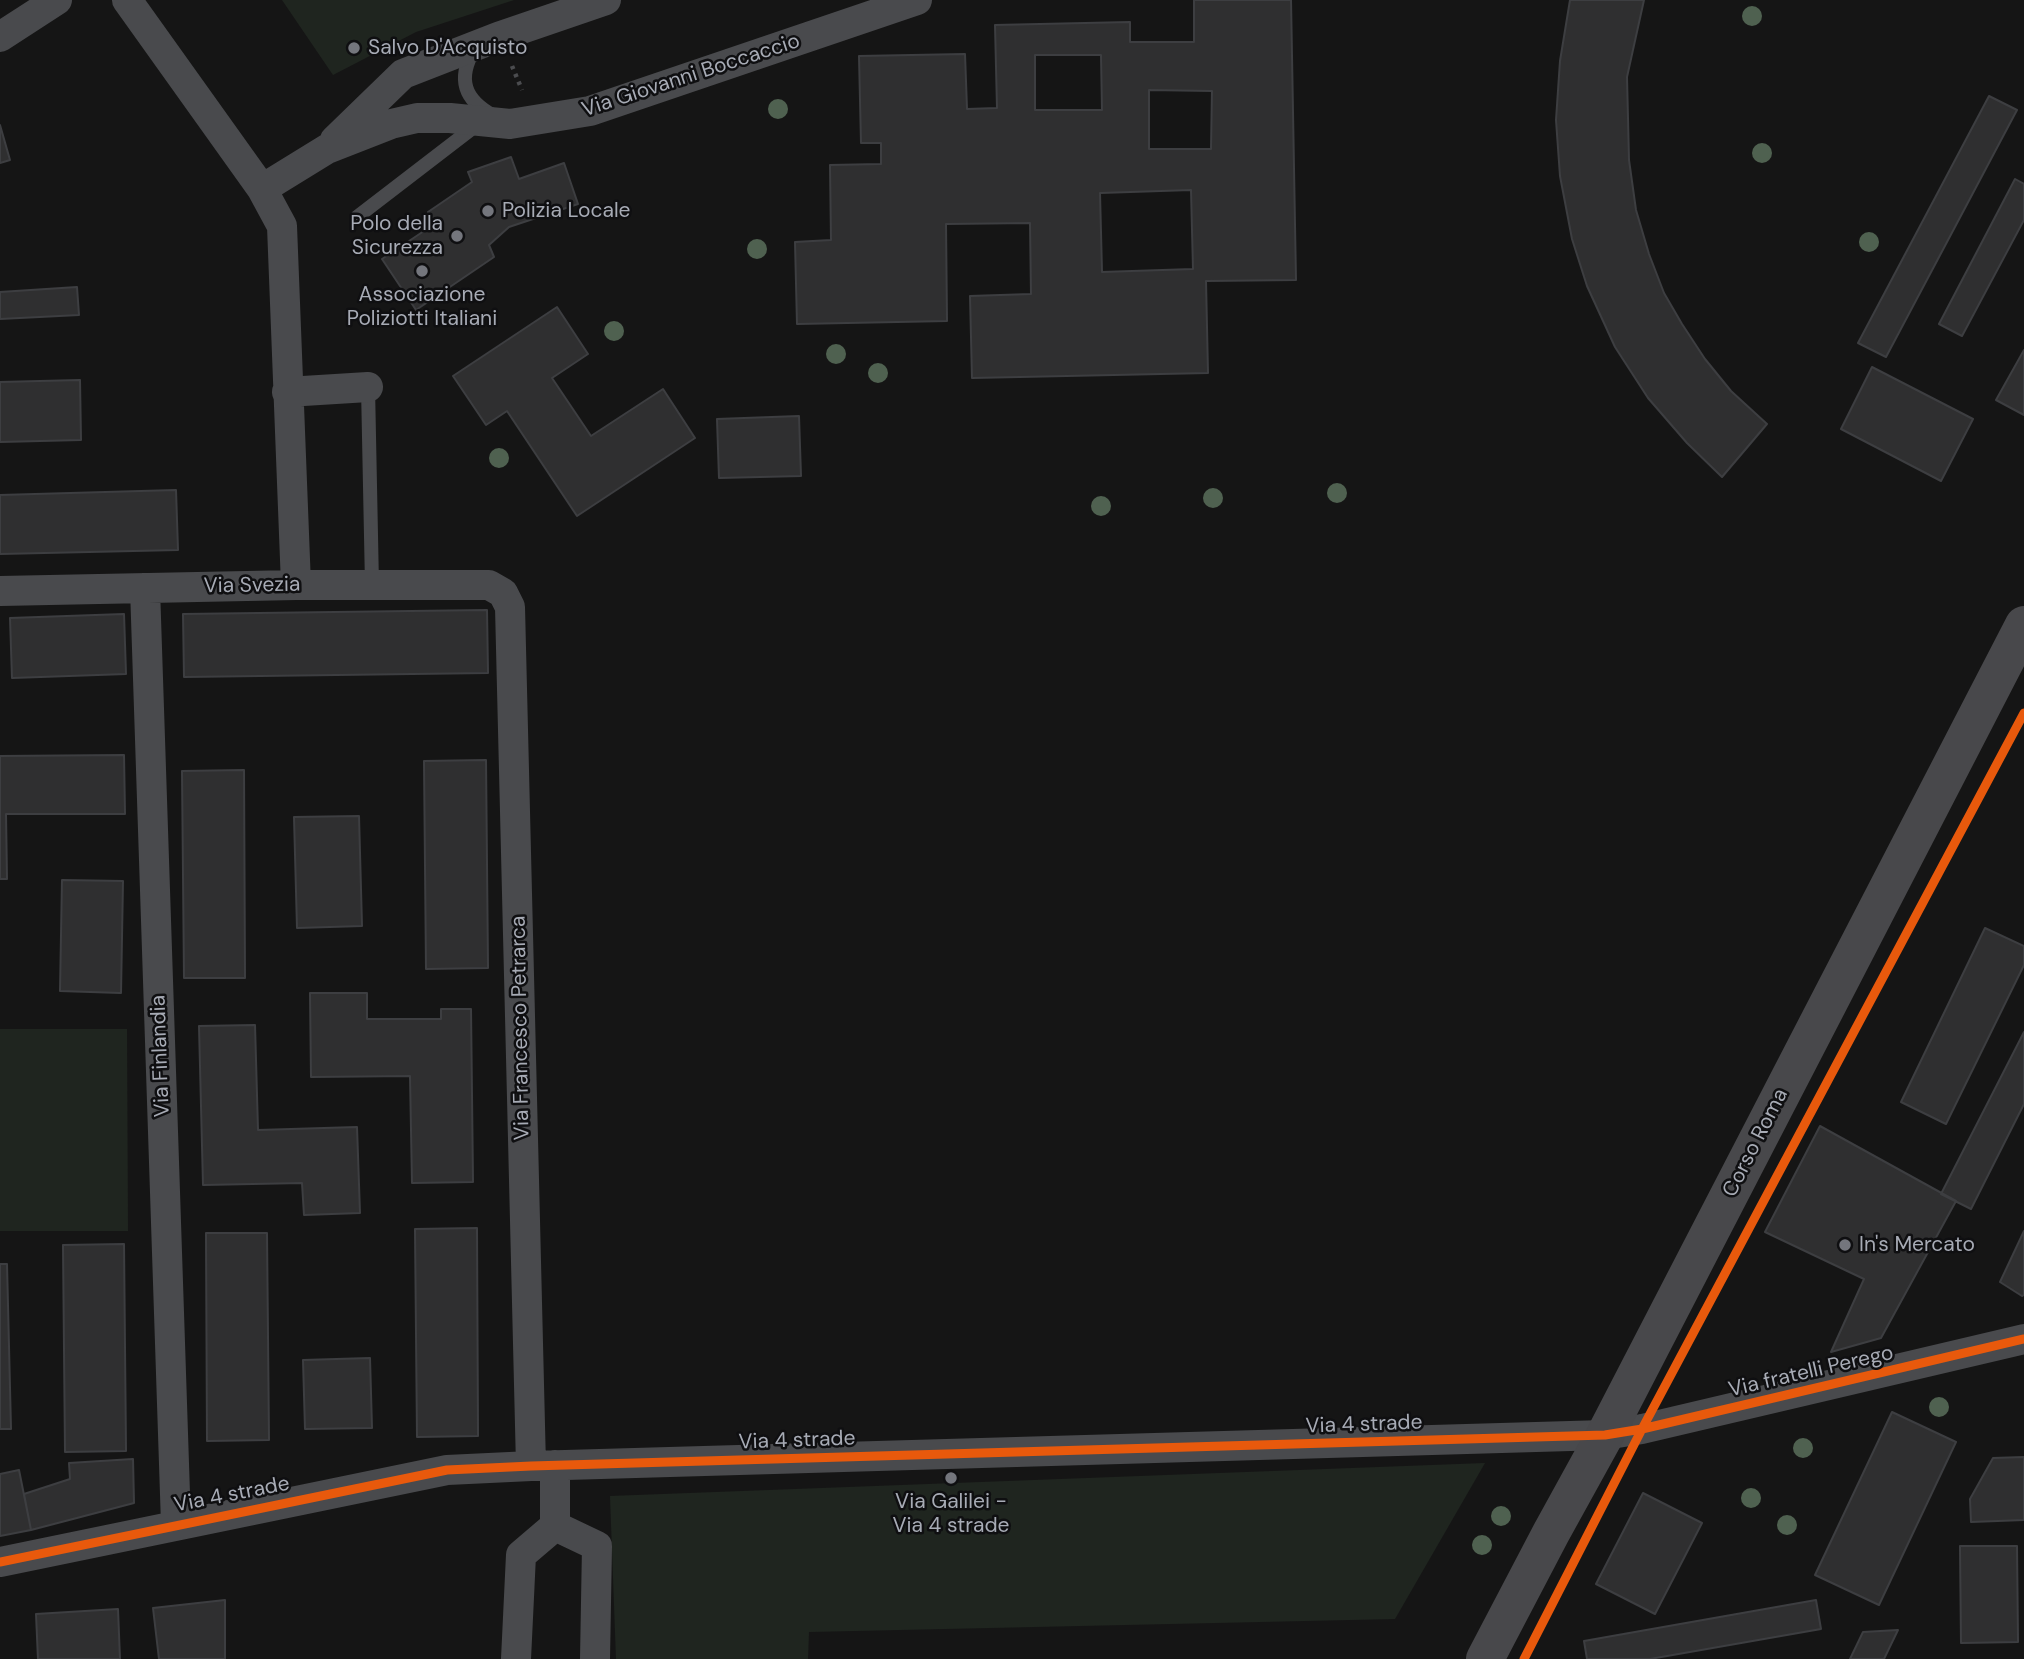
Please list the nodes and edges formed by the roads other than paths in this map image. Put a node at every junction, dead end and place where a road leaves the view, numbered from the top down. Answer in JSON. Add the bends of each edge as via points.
{"nodes":[{"id":1,"x":57,"y":0,"type":"edge"},
{"id":2,"x":127,"y":0,"type":"edge"},
{"id":3,"x":606,"y":0,"type":"edge"},
{"id":4,"x":917,"y":0,"type":"edge"},
{"id":5,"x":0,"y":37,"type":"edge"},
{"id":6,"x":488,"y":41,"type":"junction"},
{"id":7,"x":509,"y":122,"type":"junction"},
{"id":8,"x":327,"y":149,"type":"junction"},
{"id":9,"x":262,"y":189,"type":"junction"},
{"id":10,"x":357,"y":217,"type":"dead end"},
{"id":11,"x":368,"y":387,"type":"joint"},
{"id":12,"x":287,"y":392,"type":"junction"},
{"id":13,"x":296,"y":585,"type":"junction"},
{"id":14,"x":372,"y":585,"type":"junction"},
{"id":15,"x":145,"y":588,"type":"junction"},
{"id":16,"x":0,"y":591,"type":"edge"},
{"id":17,"x":503,"y":593,"type":"joint"},
{"id":18,"x":2024,"y":625,"type":"edge"},
{"id":19,"x":2024,"y":1339,"type":"edge"},
{"id":20,"x":1605,"y":1435,"type":"junction"},
{"id":21,"x":543,"y":1465,"type":"junction"},
{"id":22,"x":176,"y":1524,"type":"junction"},
{"id":23,"x":555,"y":1526,"type":"junction"},
{"id":24,"x":0,"y":1562,"type":"edge"},
{"id":25,"x":516,"y":1659,"type":"edge"},
{"id":26,"x":595,"y":1659,"type":"edge"},
{"id":27,"x":1485,"y":1659,"type":"edge"}],
"edges":[{"from":1,"to":5,"type":"street"},
{"from":2,"to":9,"type":"street"},
{"from":3,"to":6,"type":"street"},
{"from":4,"to":7,"type":"street","name":"Via Giovanni Boccaccio","via":[[590,111]]},
{"from":6,"to":7,"type":"lane","via":[[465,71],[465,86],[482,110]]},
{"from":6,"to":8,"type":"street","via":[[403,74]]},
{"from":7,"to":8,"type":"street","name":"Via Giovanni Boccaccio","via":[[417,118]]},
{"from":7,"to":10,"type":"lane"},
{"from":8,"to":9,"type":"street"},
{"from":9,"to":12,"type":"street","via":[[282,226]]},
{"from":11,"to":12,"type":"street"},
{"from":11,"to":14,"type":"lane"},
{"from":12,"to":13,"type":"street"},
{"from":13,"to":14,"type":"street","name":"Via Svezia"},
{"from":13,"to":15,"type":"street","name":"Via Svezia"},
{"from":14,"to":17,"type":"street","name":"Via Svezia","via":[[489,585]]},
{"from":15,"to":16,"type":"street","name":"Via Svezia"},
{"from":15,"to":22,"type":"street","name":"Via Finlandia"},
{"from":17,"to":21,"type":"street","name":"Via Francesco Petrarca","via":[[510,607]]},
{"from":18,"to":20,"type":"main road","name":"Corso Roma"},
{"from":19,"to":20,"type":"street","name":"Via fratelli Perego"},
{"from":20,"to":21,"type":"street","name":"Via 4 strade"},
{"from":20,"to":27,"type":"main road","name":"Corso Roma"},
{"from":21,"to":22,"type":"street","name":"Via 4 strade","via":[[447,1470]]},
{"from":21,"to":23,"type":"street","name":"Via Francesco Petrarca"},
{"from":22,"to":24,"type":"street","name":"Via 4 strade"},
{"from":23,"to":25,"type":"street","via":[[520,1555]]},
{"from":23,"to":26,"type":"street","via":[[597,1546]]}]}
